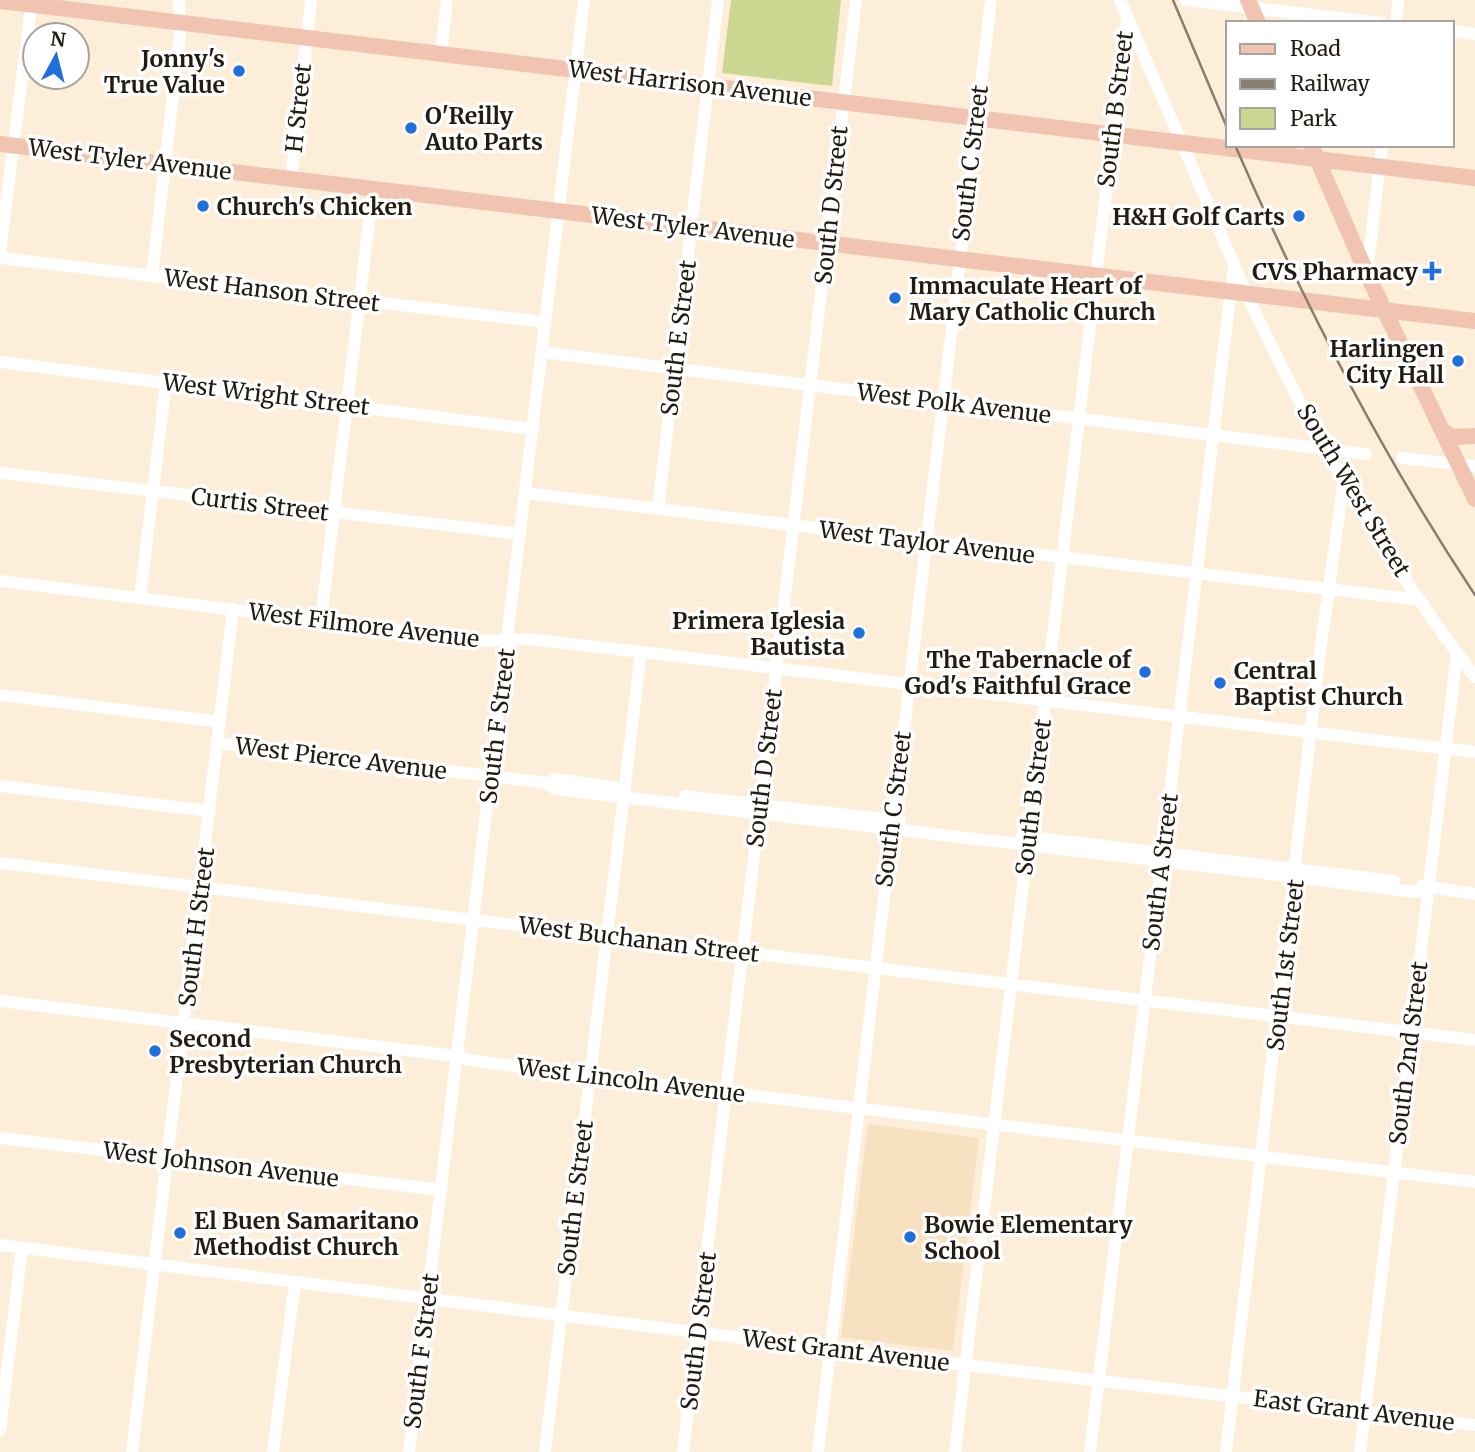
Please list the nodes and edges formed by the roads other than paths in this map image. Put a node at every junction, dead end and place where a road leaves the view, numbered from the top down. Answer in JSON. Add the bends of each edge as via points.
{"nodes":[{"id":1,"x":179,"y":0,"type":"edge"},
{"id":2,"x":311,"y":0,"type":"edge"},
{"id":3,"x":447,"y":0,"type":"edge"},
{"id":4,"x":584,"y":0,"type":"edge"},
{"id":5,"x":718,"y":0,"type":"edge"},
{"id":6,"x":856,"y":0,"type":"edge"},
{"id":7,"x":991,"y":0,"type":"edge"},
{"id":8,"x":1120,"y":0,"type":"edge"},
{"id":9,"x":1186,"y":0,"type":"edge"},
{"id":10,"x":1398,"y":0,"type":"edge"},
{"id":11,"x":0,"y":1,"type":"edge"},
{"id":12,"x":31,"y":2,"type":"edge"},
{"id":13,"x":1254,"y":8,"type":"edge"},
{"id":14,"x":1127,"y":18,"type":"junction"},
{"id":15,"x":1364,"y":21,"type":"edge"},
{"id":16,"x":1396,"y":21,"type":"edge"},
{"id":17,"x":179,"y":22,"type":"junction"},
{"id":18,"x":1454,"y":31,"type":"edge"},
{"id":19,"x":1475,"y":34,"type":"edge"},
{"id":20,"x":306,"y":37,"type":"junction"},
{"id":21,"x":441,"y":53,"type":"junction"},
{"id":22,"x":577,"y":69,"type":"junction"},
{"id":23,"x":707,"y":85,"type":"junction"},
{"id":24,"x":843,"y":101,"type":"junction"},
{"id":25,"x":976,"y":118,"type":"junction"},
{"id":26,"x":1112,"y":134,"type":"junction"},
{"id":27,"x":1183,"y":143,"type":"junction"},
{"id":28,"x":6,"y":144,"type":"edge"},
{"id":29,"x":1226,"y":146,"type":"edge"},
{"id":30,"x":1241,"y":147,"type":"edge"},
{"id":31,"x":1382,"y":147,"type":"edge"},
{"id":32,"x":1314,"y":152,"type":"edge"},
{"id":33,"x":166,"y":164,"type":"junction"},
{"id":34,"x":1379,"y":167,"type":"junction"},
{"id":35,"x":291,"y":178,"type":"junction"},
{"id":36,"x":1475,"y":178,"type":"edge"},
{"id":37,"x":373,"y":188,"type":"junction"},
{"id":38,"x":560,"y":211,"type":"junction"},
{"id":39,"x":691,"y":227,"type":"junction"},
{"id":40,"x":827,"y":243,"type":"junction"},
{"id":41,"x":0,"y":252,"type":"edge"},
{"id":42,"x":0,"y":258,"type":"edge"},
{"id":43,"x":958,"y":259,"type":"junction"},
{"id":44,"x":1234,"y":264,"type":"junction"},
{"id":45,"x":1367,"y":274,"type":"junction"},
{"id":46,"x":1095,"y":275,"type":"junction"},
{"id":47,"x":152,"y":276,"type":"junction"},
{"id":48,"x":1230,"y":292,"type":"junction"},
{"id":49,"x":1247,"y":294,"type":"junction"},
{"id":50,"x":360,"y":301,"type":"junction"},
{"id":51,"x":1385,"y":311,"type":"junction"},
{"id":52,"x":1475,"y":321,"type":"edge"},
{"id":53,"x":544,"y":322,"type":"junction"},
{"id":54,"x":541,"y":352,"type":"junction"},
{"id":55,"x":0,"y":362,"type":"edge"},
{"id":56,"x":674,"y":370,"type":"junction"},
{"id":57,"x":166,"y":382,"type":"junction"},
{"id":58,"x":811,"y":386,"type":"junction"},
{"id":59,"x":942,"y":401,"type":"junction"},
{"id":60,"x":347,"y":404,"type":"junction"},
{"id":61,"x":1078,"y":418,"type":"junction"},
{"id":62,"x":532,"y":429,"type":"junction"},
{"id":63,"x":1443,"y":431,"type":"junction"},
{"id":64,"x":1212,"y":434,"type":"junction"},
{"id":65,"x":1475,"y":436,"type":"edge"},
{"id":66,"x":1326,"y":449,"type":"junction"},
{"id":67,"x":1475,"y":453,"type":"edge"},
{"id":68,"x":1366,"y":454,"type":"dead end"},
{"id":69,"x":1402,"y":458,"type":"dead end"},
{"id":70,"x":1467,"y":465,"type":"edge"},
{"id":71,"x":0,"y":474,"type":"edge"},
{"id":72,"x":1344,"y":478,"type":"junction"},
{"id":73,"x":152,"y":491,"type":"junction"},
{"id":74,"x":525,"y":493,"type":"junction"},
{"id":75,"x":1475,"y":499,"type":"edge"},
{"id":76,"x":658,"y":509,"type":"junction"},
{"id":77,"x":334,"y":513,"type":"junction"},
{"id":78,"x":793,"y":525,"type":"junction"},
{"id":79,"x":520,"y":534,"type":"junction"},
{"id":80,"x":925,"y":541,"type":"junction"},
{"id":81,"x":1061,"y":558,"type":"junction"},
{"id":82,"x":1195,"y":573,"type":"junction"},
{"id":83,"x":0,"y":581,"type":"edge"},
{"id":84,"x":1328,"y":590,"type":"junction"},
{"id":85,"x":140,"y":598,"type":"junction"},
{"id":86,"x":1420,"y":600,"type":"junction"},
{"id":87,"x":233,"y":609,"type":"junction"},
{"id":88,"x":321,"y":619,"type":"junction"},
{"id":89,"x":508,"y":638,"type":"junction"},
{"id":90,"x":641,"y":652,"type":"junction"},
{"id":91,"x":1457,"y":654,"type":"junction"},
{"id":92,"x":776,"y":669,"type":"junction"},
{"id":93,"x":1475,"y":677,"type":"edge"},
{"id":94,"x":908,"y":685,"type":"junction"},
{"id":95,"x":0,"y":695,"type":"edge"},
{"id":96,"x":1044,"y":701,"type":"junction"},
{"id":97,"x":1178,"y":717,"type":"junction"},
{"id":98,"x":220,"y":722,"type":"junction"},
{"id":99,"x":1311,"y":733,"type":"junction"},
{"id":100,"x":218,"y":743,"type":"junction"},
{"id":101,"x":1444,"y":748,"type":"junction"},
{"id":102,"x":1475,"y":752,"type":"edge"},
{"id":103,"x":491,"y":777,"type":"junction"},
{"id":104,"x":0,"y":786,"type":"edge"},
{"id":105,"x":624,"y":793,"type":"junction"},
{"id":106,"x":760,"y":808,"type":"junction"},
{"id":107,"x":210,"y":811,"type":"junction"},
{"id":108,"x":892,"y":825,"type":"junction"},
{"id":109,"x":1028,"y":841,"type":"junction"},
{"id":110,"x":1162,"y":856,"type":"junction"},
{"id":111,"x":0,"y":863,"type":"edge"},
{"id":112,"x":1296,"y":872,"type":"junction"},
{"id":113,"x":201,"y":887,"type":"junction"},
{"id":114,"x":1427,"y":888,"type":"junction"},
{"id":115,"x":1475,"y":894,"type":"edge"},
{"id":116,"x":472,"y":918,"type":"junction"},
{"id":117,"x":606,"y":935,"type":"junction"},
{"id":118,"x":743,"y":952,"type":"junction"},
{"id":119,"x":874,"y":967,"type":"junction"},
{"id":120,"x":1010,"y":984,"type":"junction"},
{"id":121,"x":1144,"y":999,"type":"junction"},
{"id":122,"x":0,"y":1001,"type":"edge"},
{"id":123,"x":1278,"y":1016,"type":"junction"},
{"id":124,"x":185,"y":1023,"type":"junction"},
{"id":125,"x":1411,"y":1032,"type":"junction"},
{"id":126,"x":1475,"y":1040,"type":"edge"},
{"id":127,"x":456,"y":1056,"type":"junction"},
{"id":128,"x":589,"y":1076,"type":"junction"},
{"id":129,"x":726,"y":1092,"type":"junction"},
{"id":130,"x":858,"y":1107,"type":"junction"},
{"id":131,"x":994,"y":1124,"type":"junction"},
{"id":132,"x":0,"y":1138,"type":"edge"},
{"id":133,"x":1127,"y":1140,"type":"junction"},
{"id":134,"x":1262,"y":1156,"type":"junction"},
{"id":135,"x":168,"y":1158,"type":"junction"},
{"id":136,"x":1394,"y":1172,"type":"junction"},
{"id":137,"x":1475,"y":1182,"type":"edge"},
{"id":138,"x":442,"y":1190,"type":"junction"},
{"id":139,"x":0,"y":1245,"type":"edge"},
{"id":140,"x":22,"y":1248,"type":"junction"},
{"id":141,"x":156,"y":1265,"type":"junction"},
{"id":142,"x":295,"y":1282,"type":"junction"},
{"id":143,"x":427,"y":1298,"type":"junction"},
{"id":144,"x":561,"y":1315,"type":"junction"},
{"id":145,"x":697,"y":1332,"type":"junction"},
{"id":146,"x":830,"y":1349,"type":"junction"},
{"id":147,"x":965,"y":1364,"type":"junction"},
{"id":148,"x":1098,"y":1380,"type":"junction"},
{"id":149,"x":1233,"y":1396,"type":"junction"},
{"id":150,"x":1365,"y":1412,"type":"junction"},
{"id":151,"x":1475,"y":1425,"type":"edge"},
{"id":152,"x":0,"y":1430,"type":"edge"},
{"id":153,"x":132,"y":1452,"type":"edge"},
{"id":154,"x":273,"y":1452,"type":"edge"},
{"id":155,"x":409,"y":1452,"type":"edge"},
{"id":156,"x":545,"y":1452,"type":"edge"},
{"id":157,"x":683,"y":1452,"type":"edge"},
{"id":158,"x":818,"y":1452,"type":"edge"},
{"id":159,"x":955,"y":1452,"type":"edge"},
{"id":160,"x":1090,"y":1452,"type":"edge"},
{"id":161,"x":1226,"y":1452,"type":"edge"},
{"id":162,"x":1360,"y":1452,"type":"edge"}],
"edges":[{"from":1,"to":17,"type":"street"},
{"from":2,"to":20,"type":"street"},
{"from":3,"to":21,"type":"street"},
{"from":4,"to":22,"type":"street","name":"South F Street"},
{"from":5,"to":23,"type":"street","name":"South E Street"},
{"from":6,"to":24,"type":"street","name":"South D Street"},
{"from":7,"to":25,"type":"street","name":"South C Street"},
{"from":8,"to":14,"type":"street"},
{"from":9,"to":13,"type":"street"},
{"from":10,"to":16,"type":"street"},
{"from":11,"to":12,"type":"main road","name":"West Harrison Avenue"},
{"from":12,"to":17,"type":"main road","name":"West Harrison Avenue"},
{"from":12,"to":28,"type":"street"},
{"from":13,"to":15,"type":"street"},
{"from":14,"to":26,"type":"street","name":"South B Street"},
{"from":14,"to":27,"type":"street"},
{"from":17,"to":20,"type":"main road","name":"West Harrison Avenue"},
{"from":17,"to":33,"type":"street"},
{"from":18,"to":19,"type":"street"},
{"from":20,"to":21,"type":"main road","name":"West Harrison Avenue"},
{"from":20,"to":35,"type":"street","name":"H Street"},
{"from":21,"to":22,"type":"main road","name":"West Harrison Avenue"},
{"from":22,"to":23,"type":"main road","name":"West Harrison Avenue"},
{"from":22,"to":38,"type":"street","name":"South F Street"},
{"from":23,"to":24,"type":"main road","name":"West Harrison Avenue"},
{"from":23,"to":39,"type":"street","name":"South E Street"},
{"from":24,"to":25,"type":"main road","name":"West Harrison Avenue"},
{"from":24,"to":40,"type":"street","name":"South D Street"},
{"from":25,"to":26,"type":"main road","name":"West Harrison Avenue"},
{"from":25,"to":43,"type":"street","name":"South C Street"},
{"from":26,"to":27,"type":"main road","name":"West Harrison Avenue"},
{"from":26,"to":46,"type":"street","name":"South B Street"},
{"from":27,"to":29,"type":"main road","name":"West Harrison Avenue"},
{"from":27,"to":44,"type":"street"},
{"from":28,"to":33,"type":"main road","name":"West Tyler Avenue"},
{"from":28,"to":41,"type":"street"},
{"from":30,"to":32,"type":"main road","name":"West Harrison Avenue"},
{"from":31,"to":34,"type":"street"},
{"from":32,"to":34,"type":"main road","name":"West Harrison Avenue"},
{"from":32,"to":45,"type":"main road"},
{"from":33,"to":35,"type":"main road","name":"West Tyler Avenue"},
{"from":33,"to":47,"type":"street"},
{"from":34,"to":36,"type":"main road","name":"West Harrison Avenue"},
{"from":34,"to":45,"type":"street"},
{"from":35,"to":37,"type":"main road","name":"West Tyler Avenue"},
{"from":37,"to":38,"type":"main road","name":"West Tyler Avenue"},
{"from":37,"to":50,"type":"street"},
{"from":38,"to":39,"type":"main road","name":"West Tyler Avenue"},
{"from":38,"to":53,"type":"street","name":"South F Street"},
{"from":39,"to":40,"type":"main road","name":"West Tyler Avenue"},
{"from":39,"to":56,"type":"street","name":"South E Street"},
{"from":40,"to":43,"type":"main road","name":"West Tyler Avenue"},
{"from":40,"to":58,"type":"street","name":"South D Street"},
{"from":42,"to":47,"type":"street","name":"West Hanson Street"},
{"from":43,"to":46,"type":"main road","name":"West Tyler Avenue"},
{"from":43,"to":59,"type":"street","name":"South C Street"},
{"from":44,"to":48,"type":"street"},
{"from":44,"to":49,"type":"street","name":"South West Street"},
{"from":45,"to":51,"type":"main road"},
{"from":46,"to":48,"type":"main road","name":"West Tyler Avenue"},
{"from":46,"to":61,"type":"street","name":"South B Street"},
{"from":47,"to":50,"type":"street","name":"West Hanson Street"},
{"from":48,"to":49,"type":"main road","name":"West Tyler Avenue"},
{"from":48,"to":64,"type":"street","name":"South A Street"},
{"from":49,"to":51,"type":"main road","name":"West Tyler Avenue"},
{"from":49,"to":66,"type":"street","name":"South West Street"},
{"from":50,"to":53,"type":"street","name":"West Hanson Street"},
{"from":50,"to":60,"type":"street"},
{"from":51,"to":52,"type":"main road","name":"West Tyler Avenue"},
{"from":51,"to":63,"type":"main road"},
{"from":53,"to":54,"type":"street","name":"South F Street"},
{"from":54,"to":56,"type":"street","name":"West Polk Avenue"},
{"from":54,"to":62,"type":"street","name":"South F Street"},
{"from":55,"to":57,"type":"street","name":"West Wright Street"},
{"from":56,"to":58,"type":"street","name":"West Polk Avenue"},
{"from":56,"to":76,"type":"street","name":"South E Street"},
{"from":57,"to":60,"type":"street","name":"West Wright Street"},
{"from":57,"to":73,"type":"street"},
{"from":58,"to":59,"type":"street","name":"West Polk Avenue"},
{"from":58,"to":78,"type":"street","name":"South D Street"},
{"from":59,"to":61,"type":"street","name":"West Polk Avenue"},
{"from":59,"to":80,"type":"street","name":"South C Street"},
{"from":60,"to":62,"type":"street","name":"West Wright Street"},
{"from":60,"to":77,"type":"street"},
{"from":61,"to":64,"type":"street","name":"West Polk Avenue"},
{"from":61,"to":81,"type":"street","name":"South B Street"},
{"from":62,"to":74,"type":"street","name":"South F Street"},
{"from":63,"to":65,"type":"main road","via":[[1452,437]]},
{"from":63,"to":70,"type":"main road"},
{"from":64,"to":66,"type":"street","name":"West Polk Avenue"},
{"from":64,"to":82,"type":"street","name":"South A Street"},
{"from":66,"to":68,"type":"street","name":"West Polk Avenue"},
{"from":66,"to":72,"type":"street","name":"South West Street"},
{"from":67,"to":70,"type":"street"},
{"from":69,"to":70,"type":"street"},
{"from":70,"to":75,"type":"main road"},
{"from":71,"to":73,"type":"street","name":"Curtis Street"},
{"from":72,"to":84,"type":"street","name":"South 1st Street"},
{"from":72,"to":86,"type":"street","name":"South West Street"},
{"from":73,"to":77,"type":"street","name":"Curtis Street"},
{"from":73,"to":85,"type":"street"},
{"from":74,"to":76,"type":"street","name":"West Taylor Avenue"},
{"from":74,"to":79,"type":"street","name":"South F Street"},
{"from":76,"to":78,"type":"street","name":"West Taylor Avenue"},
{"from":77,"to":79,"type":"street","name":"Curtis Street"},
{"from":77,"to":88,"type":"street"},
{"from":78,"to":80,"type":"street","name":"West Taylor Avenue"},
{"from":78,"to":92,"type":"street","name":"South D Street"},
{"from":79,"to":89,"type":"street","name":"South F Street"},
{"from":80,"to":81,"type":"street","name":"West Taylor Avenue"},
{"from":80,"to":94,"type":"street","name":"South C Street"},
{"from":81,"to":82,"type":"street","name":"West Taylor Avenue"},
{"from":81,"to":96,"type":"street","name":"South B Street"},
{"from":82,"to":84,"type":"street","name":"West Taylor Avenue"},
{"from":82,"to":97,"type":"street","name":"South A Street"},
{"from":83,"to":85,"type":"street","name":"West Filmore Avenue"},
{"from":84,"to":86,"type":"street","name":"West Taylor Avenue"},
{"from":84,"to":99,"type":"street","name":"South 1st Street"},
{"from":85,"to":87,"type":"street","name":"West Filmore Avenue"},
{"from":86,"to":91,"type":"street","name":"South West Street"},
{"from":87,"to":88,"type":"street","name":"West Filmore Avenue"},
{"from":87,"to":98,"type":"street","name":"South H Street"},
{"from":88,"to":89,"type":"street","name":"West Filmore Avenue","via":[[488,641]]},
{"from":89,"to":90,"type":"street","name":"West Filmore Avenue"},
{"from":89,"to":103,"type":"street","name":"South F Street"},
{"from":90,"to":92,"type":"street","name":"West Filmore Avenue"},
{"from":90,"to":105,"type":"street","name":"South E Street"},
{"from":91,"to":93,"type":"street","name":"South West Street"},
{"from":91,"to":101,"type":"street","name":"South 2nd Street"},
{"from":92,"to":94,"type":"street","name":"West Filmore Avenue"},
{"from":92,"to":106,"type":"street","name":"South D Street"},
{"from":94,"to":96,"type":"street","name":"West Filmore Avenue"},
{"from":94,"to":108,"type":"street","name":"South C Street"},
{"from":95,"to":98,"type":"street","name":"West Pierce Avenue"},
{"from":96,"to":97,"type":"street","name":"West Filmore Avenue"},
{"from":96,"to":109,"type":"street","name":"South B Street"},
{"from":97,"to":99,"type":"street","name":"West Filmore Avenue"},
{"from":97,"to":110,"type":"street","name":"South A Street"},
{"from":98,"to":100,"type":"street","name":"South H Street"},
{"from":99,"to":101,"type":"street","name":"West Filmore Avenue"},
{"from":99,"to":112,"type":"street","name":"South 1st Street"},
{"from":100,"to":103,"type":"street","name":"West Pierce Avenue"},
{"from":100,"to":107,"type":"street","name":"South H Street"},
{"from":101,"to":102,"type":"street","name":"West Filmore Avenue"},
{"from":101,"to":114,"type":"street","name":"South 2nd Street"},
{"from":103,"to":105,"type":"street","name":"West Pierce Avenue","via":[[547,783],[555,789]]},
{"from":103,"to":116,"type":"street","name":"South F Street"},
{"from":104,"to":107,"type":"street"},
{"from":105,"to":106,"type":"street","name":"West Pierce Avenue"},
{"from":105,"to":117,"type":"street","name":"South E Street"},
{"from":106,"to":108,"type":"street","name":"West Pierce Avenue"},
{"from":106,"to":118,"type":"street","name":"South D Street"},
{"from":107,"to":113,"type":"street","name":"South H Street"},
{"from":108,"to":109,"type":"street","name":"West Pierce Avenue"},
{"from":108,"to":119,"type":"street","name":"South C Street"},
{"from":109,"to":110,"type":"street","name":"West Pierce Avenue"},
{"from":109,"to":120,"type":"street","name":"South B Street"},
{"from":110,"to":112,"type":"street","name":"West Pierce Avenue"},
{"from":110,"to":121,"type":"street","name":"South A Street"},
{"from":111,"to":113,"type":"street","name":"West Buchanan Street"},
{"from":112,"to":114,"type":"street","name":"West Pierce Avenue","via":[[1415,892]]},
{"from":112,"to":123,"type":"street","name":"South 1st Street"},
{"from":113,"to":116,"type":"street","name":"West Buchanan Street"},
{"from":113,"to":124,"type":"street","name":"South H Street"},
{"from":114,"to":115,"type":"street","name":"West Pierce Avenue"},
{"from":114,"to":125,"type":"street","name":"South 2nd Street"},
{"from":116,"to":117,"type":"street","name":"West Buchanan Street"},
{"from":116,"to":127,"type":"street","name":"South F Street"},
{"from":117,"to":118,"type":"street","name":"West Buchanan Street"},
{"from":117,"to":128,"type":"street","name":"South E Street"},
{"from":118,"to":119,"type":"street","name":"West Buchanan Street"},
{"from":118,"to":129,"type":"street","name":"South D Street"},
{"from":119,"to":120,"type":"street","name":"West Buchanan Street"},
{"from":119,"to":130,"type":"street","name":"South C Street"},
{"from":120,"to":121,"type":"street","name":"West Buchanan Street"},
{"from":120,"to":131,"type":"street","name":"South B Street"},
{"from":121,"to":123,"type":"street","name":"West Buchanan Street"},
{"from":121,"to":133,"type":"street","name":"South A Street"},
{"from":122,"to":124,"type":"street","name":"West Lincoln Avenue"},
{"from":123,"to":125,"type":"street","name":"West Buchanan Street"},
{"from":123,"to":134,"type":"street","name":"South 1st Street"},
{"from":124,"to":127,"type":"street","name":"West Lincoln Avenue"},
{"from":124,"to":135,"type":"street","name":"South H Street"},
{"from":125,"to":126,"type":"street","name":"West Buchanan Street"},
{"from":125,"to":136,"type":"street","name":"South 2nd Street"},
{"from":127,"to":128,"type":"street","name":"West Lincoln Avenue"},
{"from":127,"to":138,"type":"street","name":"South F Street"},
{"from":128,"to":129,"type":"street","name":"West Lincoln Avenue"},
{"from":128,"to":144,"type":"street","name":"South E Street"},
{"from":129,"to":130,"type":"street","name":"West Lincoln Avenue"},
{"from":129,"to":145,"type":"street","name":"South D Street"},
{"from":130,"to":131,"type":"street","name":"West Lincoln Avenue"},
{"from":130,"to":146,"type":"street","name":"South C Street"},
{"from":131,"to":133,"type":"street","name":"West Lincoln Avenue"},
{"from":131,"to":147,"type":"street","name":"South B Street"},
{"from":132,"to":135,"type":"street","name":"West Johnson Avenue"},
{"from":133,"to":134,"type":"street","name":"West Lincoln Avenue"},
{"from":133,"to":148,"type":"street","name":"South A Street"},
{"from":134,"to":136,"type":"street","name":"West Lincoln Avenue"},
{"from":134,"to":149,"type":"street","name":"South 1st Street"},
{"from":135,"to":138,"type":"street","name":"West Johnson Avenue"},
{"from":135,"to":141,"type":"street","name":"South H Street"},
{"from":136,"to":137,"type":"street","name":"West Lincoln Avenue"},
{"from":136,"to":150,"type":"street","name":"South 2nd Street"},
{"from":138,"to":143,"type":"street","name":"South F Street"},
{"from":139,"to":140,"type":"street","name":"West Grant Avenue"},
{"from":140,"to":141,"type":"street","name":"West Grant Avenue"},
{"from":140,"to":152,"type":"street"},
{"from":141,"to":142,"type":"street","name":"West Grant Avenue"},
{"from":141,"to":153,"type":"street","name":"South H Street"},
{"from":142,"to":143,"type":"street","name":"West Grant Avenue"},
{"from":142,"to":154,"type":"street"},
{"from":143,"to":144,"type":"street","name":"West Grant Avenue"},
{"from":143,"to":155,"type":"street","name":"South F Street"},
{"from":144,"to":145,"type":"street","name":"West Grant Avenue"},
{"from":144,"to":156,"type":"street","name":"South E Street"},
{"from":145,"to":146,"type":"street","name":"West Grant Avenue"},
{"from":145,"to":157,"type":"street","name":"South D Street"},
{"from":146,"to":147,"type":"street","name":"West Grant Avenue"},
{"from":146,"to":158,"type":"street","name":"South C Street"},
{"from":147,"to":148,"type":"street","name":"West Grant Avenue"},
{"from":147,"to":159,"type":"street","name":"South B Street"},
{"from":148,"to":149,"type":"street","name":"West Grant Avenue"},
{"from":148,"to":160,"type":"street","name":"South A Street"},
{"from":149,"to":150,"type":"street","name":"East Grant Avenue"},
{"from":149,"to":161,"type":"street","name":"South 1st Street"},
{"from":150,"to":151,"type":"street","name":"East Grant Avenue"},
{"from":150,"to":162,"type":"street","name":"South 2nd Street"}]}
